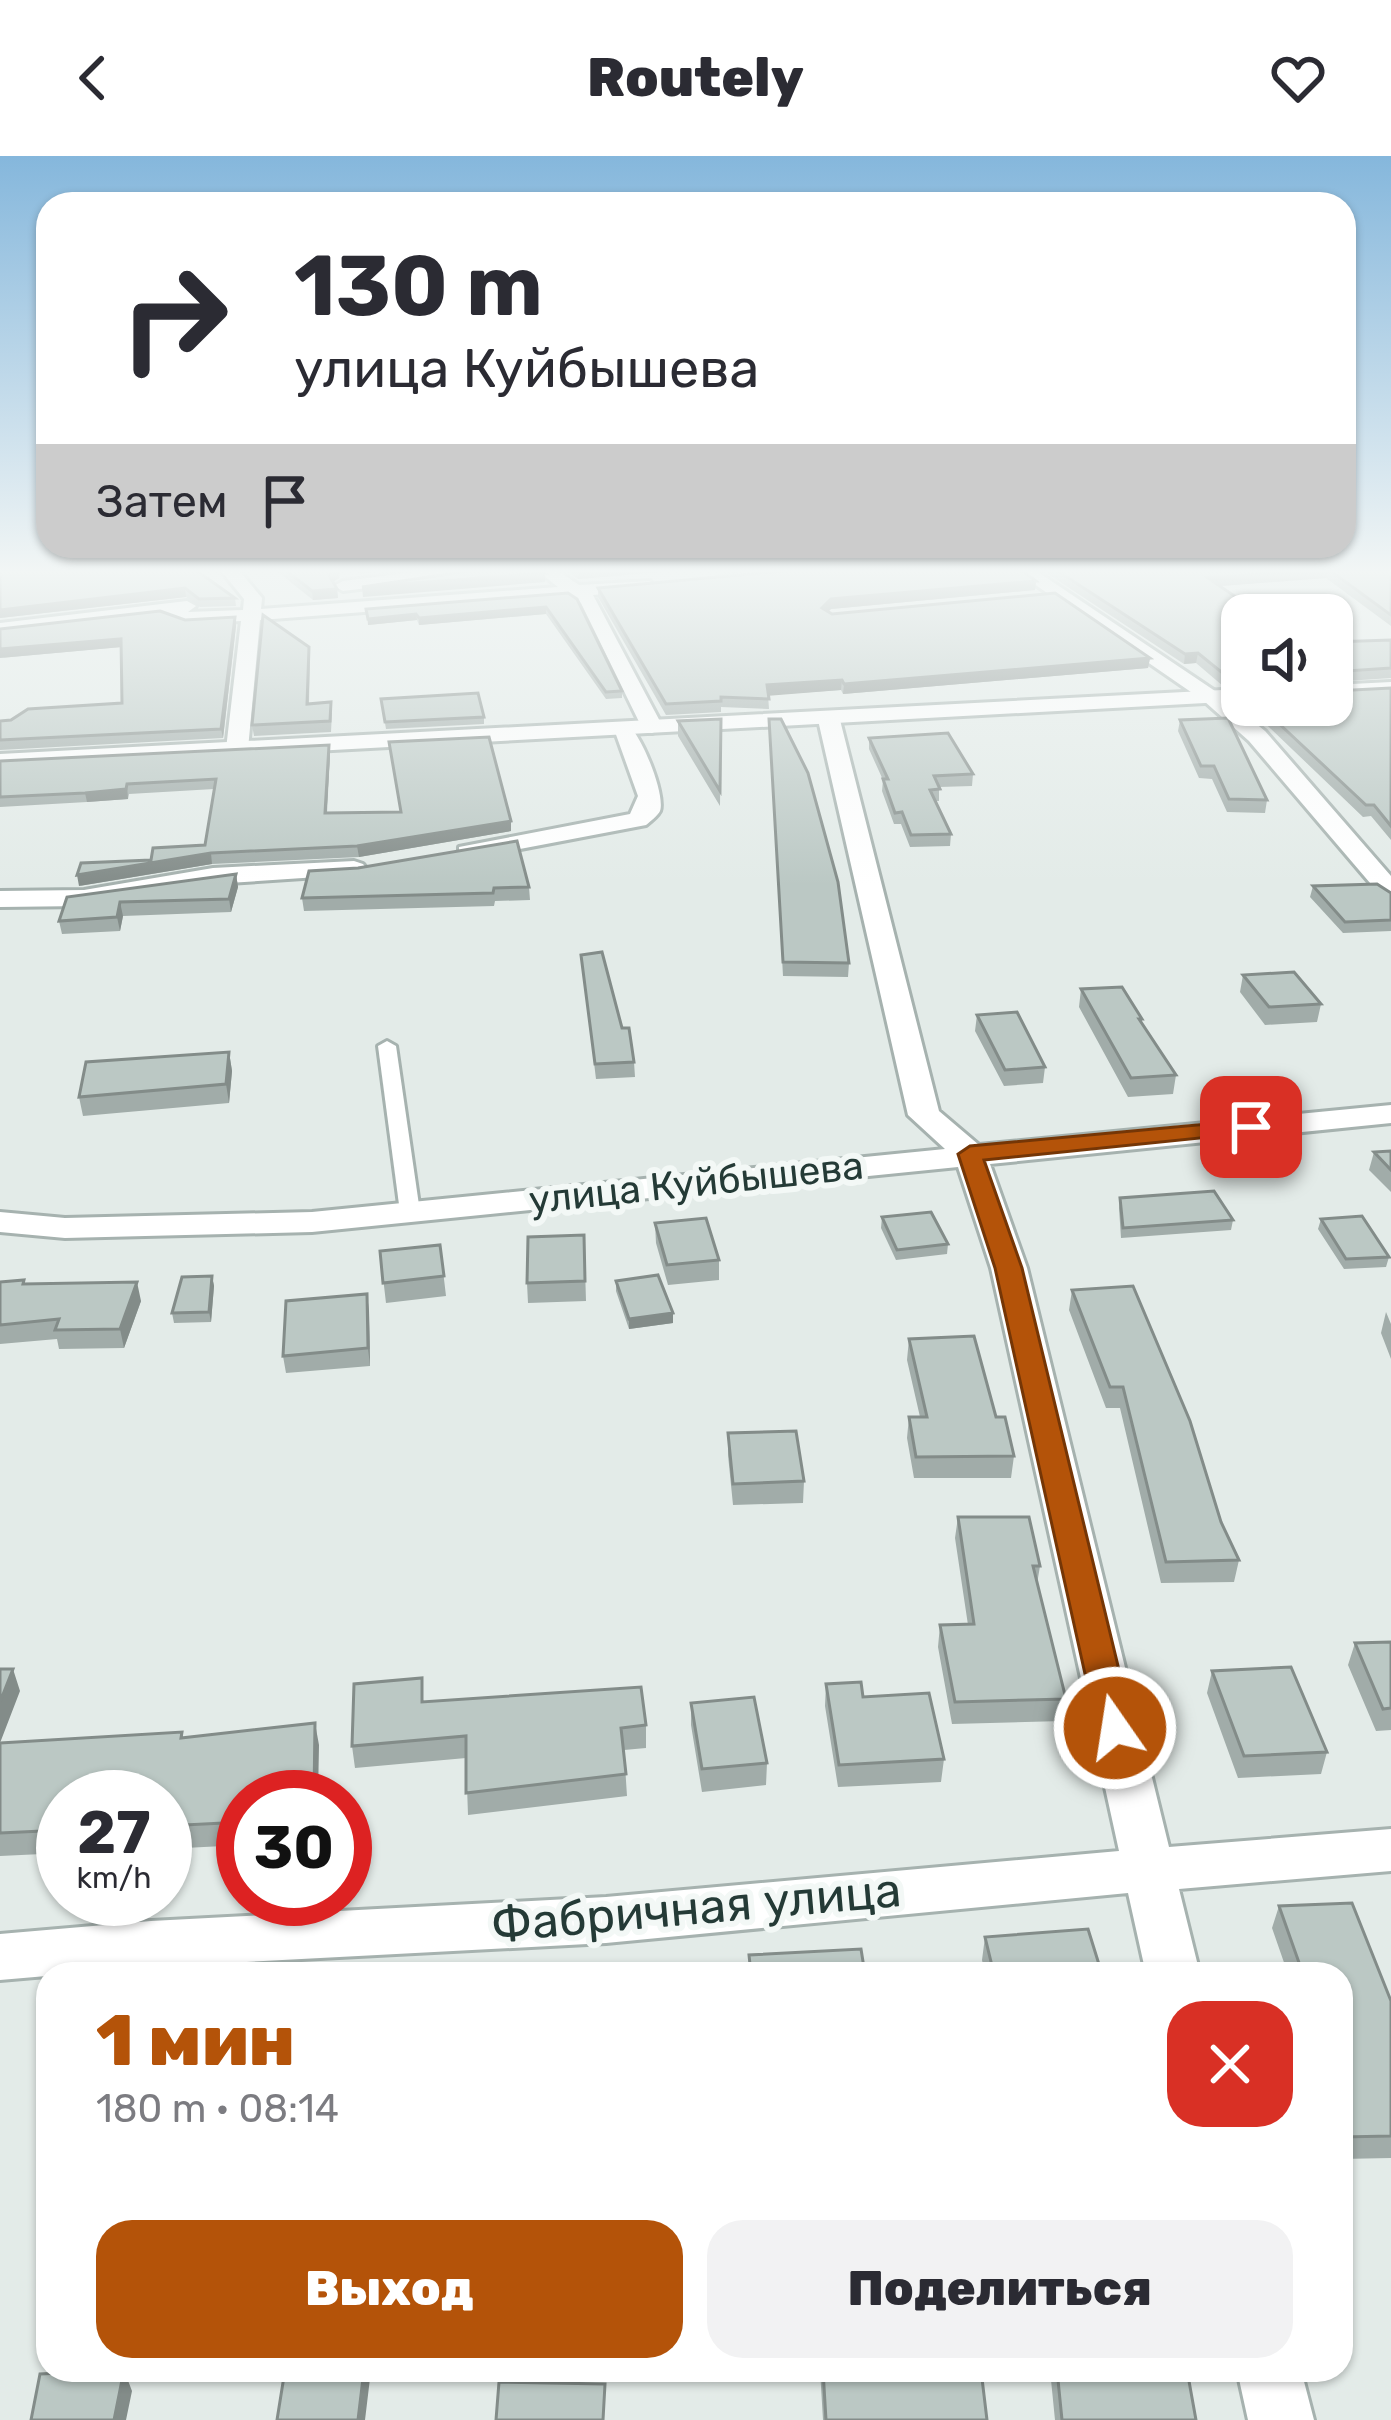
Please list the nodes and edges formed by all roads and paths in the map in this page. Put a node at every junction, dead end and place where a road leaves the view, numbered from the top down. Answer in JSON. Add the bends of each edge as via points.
{"nodes":[{"id":1,"x":244,"y":674,"type":"edge"},
{"id":2,"x":626,"y":674,"type":"edge"},
{"id":3,"x":1177,"y":674,"type":"edge"},
{"id":4,"x":1353,"y":691,"type":"edge"},
{"id":5,"x":1387,"y":691,"type":"edge"},
{"id":6,"x":1221,"y":696,"type":"edge"},
{"id":7,"x":1211,"y":697,"type":"junction"},
{"id":8,"x":829,"y":720,"type":"junction"},
{"id":9,"x":652,"y":727,"type":"junction"},
{"id":10,"x":625,"y":729,"type":"junction"},
{"id":11,"x":237,"y":749,"type":"junction"},
{"id":12,"x":0,"y":761,"type":"edge"},
{"id":13,"x":444,"y":855,"type":"edge"},
{"id":14,"x":381,"y":865,"type":"edge"},
{"id":15,"x":1391,"y":892,"type":"edge"},
{"id":16,"x":0,"y":899,"type":"edge"},
{"id":17,"x":387,"y":1046,"type":"dead end"},
{"id":18,"x":1391,"y":1114,"type":"edge"},
{"id":19,"x":970,"y":1154,"type":"junction"},
{"id":20,"x":410,"y":1212,"type":"junction"},
{"id":21,"x":0,"y":1222,"type":"edge"},
{"id":22,"x":1391,"y":1850,"type":"edge"},
{"id":23,"x":1148,"y":1867,"type":"junction"},
{"id":24,"x":0,"y":1958,"type":"edge"},
{"id":25,"x":1170,"y":1962,"type":"edge"},
{"id":26,"x":1272,"y":2382,"type":"edge"},
{"id":27,"x":1281,"y":2420,"type":"edge"}],
"edges":[{"from":1,"to":11,"type":"street"},
{"from":2,"to":9,"type":"street"},
{"from":3,"to":7,"type":"street"},
{"from":4,"to":5,"type":"street"},
{"from":6,"to":7,"type":"street"},
{"from":7,"to":8,"type":"street"},
{"from":7,"to":15,"type":"street","via":[[1257,736]]},
{"from":8,"to":9,"type":"street"},
{"from":8,"to":19,"type":"street","via":[[924,1115]]},
{"from":9,"to":10,"type":"street"},
{"from":10,"to":11,"type":"street"},
{"from":10,"to":13,"type":"street","via":[[650,796],[638,820]]},
{"from":11,"to":12,"type":"street"},
{"from":14,"to":16,"type":"street","via":[[199,878],[84,898]]},
{"from":17,"to":20,"type":"lane"},
{"from":18,"to":19,"type":"street","name":"улица Куйбышева"},
{"from":19,"to":20,"type":"street","name":"улица Куйбышева"},
{"from":19,"to":23,"type":"street","via":[[1009,1268]]},
{"from":20,"to":21,"type":"street","name":"улица Куйбышева","via":[[312,1222]]},
{"from":22,"to":23,"type":"street","name":"Фабричная улица"},
{"from":23,"to":24,"type":"street","name":"Фабричная улица","via":[[606,1920],[128,1943]]},
{"from":23,"to":25,"type":"street"},
{"from":26,"to":27,"type":"street"}]}
